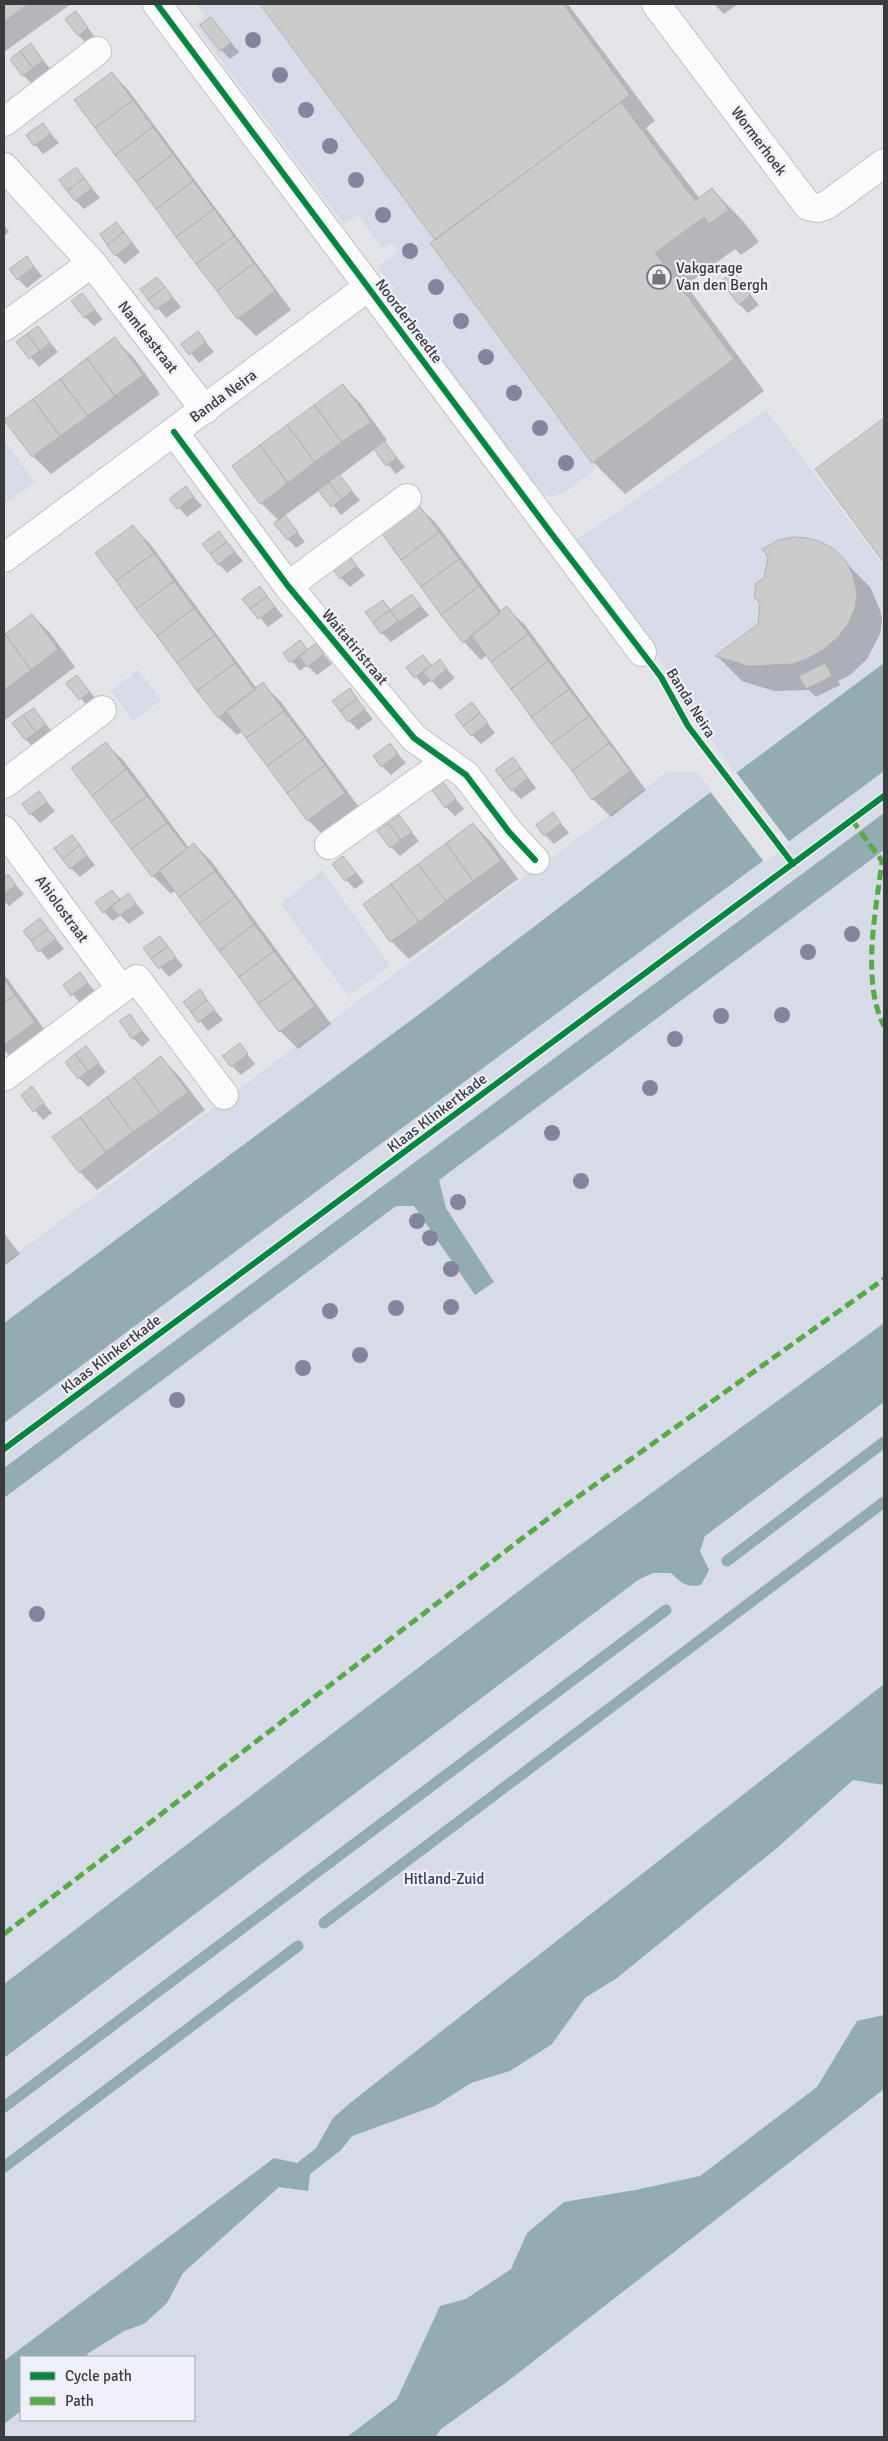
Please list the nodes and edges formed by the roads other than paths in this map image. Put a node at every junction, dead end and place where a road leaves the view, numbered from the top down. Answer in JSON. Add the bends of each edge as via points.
{"nodes":[{"id":1,"x":157,"y":4,"type":"edge"},
{"id":2,"x":656,"y":4,"type":"edge"},
{"id":3,"x":97,"y":51,"type":"dead end"},
{"id":4,"x":4,"y":122,"type":"edge"},
{"id":5,"x":884,"y":163,"type":"edge"},
{"id":6,"x":4,"y":167,"type":"edge"},
{"id":7,"x":92,"y":263,"type":"junction"},
{"id":8,"x":368,"y":287,"type":"junction"},
{"id":9,"x":4,"y":327,"type":"edge"},
{"id":10,"x":205,"y":410,"type":"junction"},
{"id":11,"x":174,"y":432,"type":"junction"},
{"id":12,"x":407,"y":498,"type":"dead end"},
{"id":13,"x":4,"y":558,"type":"edge"},
{"id":14,"x":288,"y":586,"type":"junction"},
{"id":15,"x":642,"y":652,"type":"dead end"},
{"id":16,"x":102,"y":710,"type":"dead end"},
{"id":17,"x":446,"y":762,"type":"junction"},
{"id":18,"x":4,"y":784,"type":"edge"},
{"id":19,"x":4,"y":830,"type":"edge"},
{"id":20,"x":329,"y":845,"type":"dead end"},
{"id":21,"x":535,"y":860,"type":"dead end"},
{"id":22,"x":121,"y":989,"type":"junction"},
{"id":23,"x":4,"y":1076,"type":"edge"},
{"id":24,"x":224,"y":1095,"type":"dead end"}],
"edges":[{"from":1,"to":8,"type":"street","name":"Noorderbreedte"},
{"from":2,"to":5,"type":"street","name":"Wormerhoek","via":[[808,206],[818,208],[827,205]]},
{"from":3,"to":4,"type":"street"},
{"from":6,"to":7,"type":"street","name":"Namleastraat"},
{"from":7,"to":9,"type":"street"},
{"from":7,"to":10,"type":"street","name":"Namleastraat"},
{"from":8,"to":10,"type":"street","name":"Banda Neira"},
{"from":8,"to":15,"type":"street","name":"Noorderbreedte"},
{"from":10,"to":11,"type":"street","name":"Banda Neira"},
{"from":11,"to":13,"type":"street","name":"Banda Neira"},
{"from":11,"to":14,"type":"street","name":"Waitatiristraat"},
{"from":12,"to":14,"type":"street"},
{"from":14,"to":17,"type":"street","name":"Waitatiristraat","via":[[414,738]]},
{"from":16,"to":18,"type":"street"},
{"from":17,"to":20,"type":"street"},
{"from":17,"to":21,"type":"street","name":"Waitatiristraat","via":[[466,775],[509,832]]},
{"from":19,"to":22,"type":"street","name":"Ahiolostraat"},
{"from":22,"to":23,"type":"street"},
{"from":22,"to":24,"type":"street","via":[[137,979]]}]}
